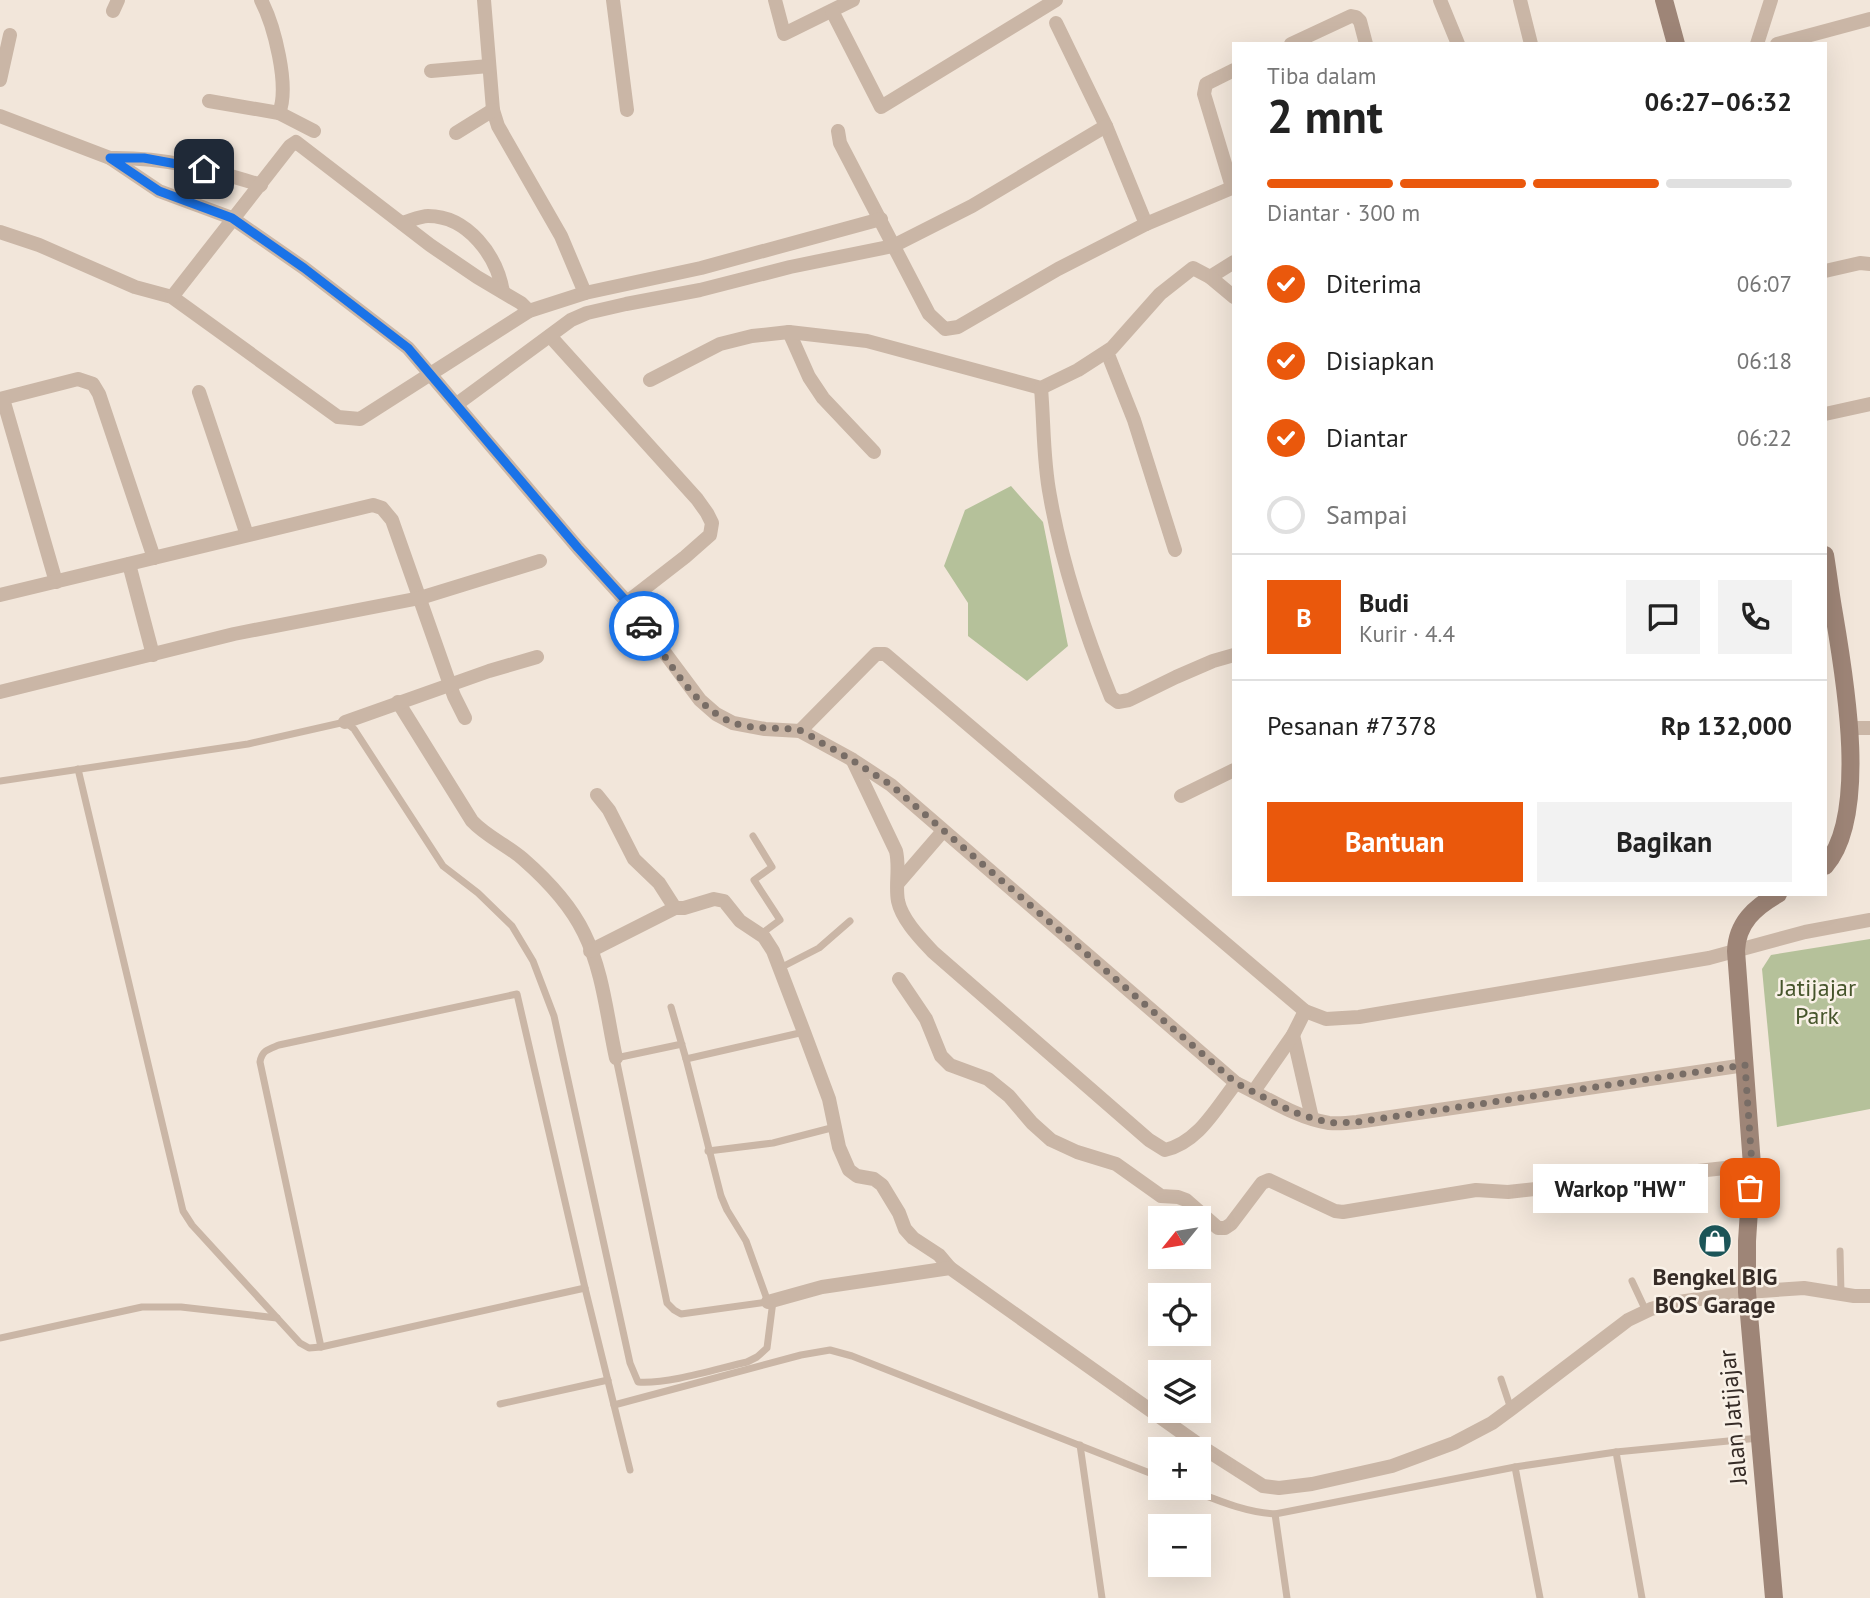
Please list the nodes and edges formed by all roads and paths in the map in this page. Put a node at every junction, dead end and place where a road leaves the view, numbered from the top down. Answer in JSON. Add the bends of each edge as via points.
{"nodes":[{"id":1,"x":261,"y":0,"type":"edge"},
{"id":2,"x":484,"y":0,"type":"edge"},
{"id":3,"x":613,"y":0,"type":"edge"},
{"id":4,"x":775,"y":0,"type":"edge"},
{"id":5,"x":853,"y":0,"type":"edge"},
{"id":6,"x":1056,"y":0,"type":"edge"},
{"id":7,"x":1440,"y":0,"type":"edge"},
{"id":8,"x":1520,"y":0,"type":"edge"},
{"id":9,"x":1664,"y":0,"type":"edge"},
{"id":10,"x":1772,"y":0,"type":"edge"},
{"id":11,"x":832,"y":11,"type":"junction"},
{"id":12,"x":1870,"y":19,"type":"edge"},
{"id":13,"x":1056,"y":23,"type":"dead end"},
{"id":14,"x":10,"y":35,"type":"dead end"},
{"id":15,"x":1295,"y":42,"type":"edge"},
{"id":16,"x":1366,"y":42,"type":"edge"},
{"id":17,"x":1457,"y":42,"type":"edge"},
{"id":18,"x":1530,"y":42,"type":"edge"},
{"id":19,"x":1675,"y":42,"type":"edge"},
{"id":20,"x":1758,"y":42,"type":"edge"},
{"id":21,"x":1784,"y":42,"type":"edge"},
{"id":22,"x":489,"y":66,"type":"junction"},
{"id":23,"x":1232,"y":71,"type":"edge"},
{"id":24,"x":431,"y":72,"type":"dead end"},
{"id":25,"x":0,"y":80,"type":"edge"},
{"id":26,"x":209,"y":101,"type":"dead end"},
{"id":27,"x":493,"y":110,"type":"junction"},
{"id":28,"x":627,"y":110,"type":"dead end"},
{"id":29,"x":279,"y":113,"type":"junction"},
{"id":30,"x":0,"y":116,"type":"edge"},
{"id":31,"x":1107,"y":126,"type":"junction"},
{"id":32,"x":314,"y":131,"type":"dead end"},
{"id":33,"x":838,"y":131,"type":"dead end"},
{"id":34,"x":456,"y":133,"type":"dead end"},
{"id":35,"x":110,"y":158,"type":"junction"},
{"id":36,"x":1232,"y":184,"type":"edge"},
{"id":37,"x":261,"y":185,"type":"junction"},
{"id":38,"x":1232,"y":187,"type":"edge"},
{"id":39,"x":232,"y":218,"type":"junction"},
{"id":40,"x":881,"y":219,"type":"junction"},
{"id":41,"x":402,"y":223,"type":"junction"},
{"id":42,"x":1146,"y":224,"type":"junction"},
{"id":43,"x":0,"y":232,"type":"edge"},
{"id":44,"x":893,"y":246,"type":"junction"},
{"id":45,"x":1232,"y":263,"type":"edge"},
{"id":46,"x":1870,"y":264,"type":"edge"},
{"id":47,"x":1827,"y":271,"type":"edge"},
{"id":48,"x":1210,"y":277,"type":"junction"},
{"id":49,"x":503,"y":292,"type":"junction"},
{"id":50,"x":585,"y":293,"type":"junction"},
{"id":51,"x":1232,"y":295,"type":"edge"},
{"id":52,"x":172,"y":297,"type":"junction"},
{"id":53,"x":529,"y":311,"type":"junction"},
{"id":54,"x":789,"y":332,"type":"junction"},
{"id":55,"x":550,"y":336,"type":"junction"},
{"id":56,"x":1107,"y":352,"type":"junction"},
{"id":57,"x":432,"y":373,"type":"junction"},
{"id":58,"x":650,"y":380,"type":"dead end"},
{"id":59,"x":1041,"y":388,"type":"junction"},
{"id":60,"x":199,"y":392,"type":"dead end"},
{"id":61,"x":1,"y":399,"type":"edge"},
{"id":62,"x":457,"y":404,"type":"junction"},
{"id":63,"x":1870,"y":404,"type":"edge"},
{"id":64,"x":1827,"y":414,"type":"edge"},
{"id":65,"x":874,"y":452,"type":"dead end"},
{"id":66,"x":247,"y":535,"type":"junction"},
{"id":67,"x":1175,"y":550,"type":"dead end"},
{"id":68,"x":154,"y":558,"type":"junction"},
{"id":69,"x":540,"y":561,"type":"dead end"},
{"id":70,"x":129,"y":564,"type":"junction"},
{"id":71,"x":56,"y":582,"type":"junction"},
{"id":72,"x":1827,"y":582,"type":"edge"},
{"id":73,"x":0,"y":595,"type":"edge"},
{"id":74,"x":420,"y":598,"type":"junction"},
{"id":75,"x":627,"y":602,"type":"junction"},
{"id":76,"x":1829,"y":608,"type":"edge"},
{"id":77,"x":153,"y":656,"type":"junction"},
{"id":78,"x":1232,"y":656,"type":"edge"},
{"id":79,"x":537,"y":657,"type":"dead end"},
{"id":80,"x":450,"y":685,"type":"junction"},
{"id":81,"x":0,"y":692,"type":"edge"},
{"id":82,"x":398,"y":702,"type":"junction"},
{"id":83,"x":465,"y":718,"type":"dead end"},
{"id":84,"x":345,"y":722,"type":"junction"},
{"id":85,"x":1862,"y":728,"type":"edge"},
{"id":86,"x":800,"y":730,"type":"junction"},
{"id":87,"x":853,"y":760,"type":"junction"},
{"id":88,"x":78,"y":769,"type":"junction"},
{"id":89,"x":1232,"y":771,"type":"edge"},
{"id":90,"x":0,"y":781,"type":"edge"},
{"id":91,"x":597,"y":795,"type":"dead end"},
{"id":92,"x":1181,"y":796,"type":"dead end"},
{"id":93,"x":943,"y":831,"type":"junction"},
{"id":94,"x":753,"y":836,"type":"dead end"},
{"id":95,"x":1827,"y":864,"type":"edge"},
{"id":96,"x":899,"y":882,"type":"junction"},
{"id":97,"x":1776,"y":896,"type":"edge"},
{"id":98,"x":675,"y":908,"type":"junction"},
{"id":99,"x":1870,"y":920,"type":"edge"},
{"id":100,"x":850,"y":921,"type":"dead end"},
{"id":101,"x":761,"y":934,"type":"junction"},
{"id":102,"x":590,"y":951,"type":"junction"},
{"id":103,"x":1736,"y":951,"type":"junction"},
{"id":104,"x":780,"y":968,"type":"junction"},
{"id":105,"x":899,"y":979,"type":"dead end"},
{"id":106,"x":671,"y":1007,"type":"dead end"},
{"id":107,"x":1305,"y":1011,"type":"junction"},
{"id":108,"x":804,"y":1032,"type":"junction"},
{"id":109,"x":1293,"y":1035,"type":"junction"},
{"id":110,"x":682,"y":1044,"type":"junction"},
{"id":111,"x":616,"y":1058,"type":"junction"},
{"id":112,"x":686,"y":1059,"type":"junction"},
{"id":113,"x":1745,"y":1065,"type":"junction"},
{"id":114,"x":1236,"y":1083,"type":"junction"},
{"id":115,"x":1254,"y":1091,"type":"junction"},
{"id":116,"x":1312,"y":1118,"type":"junction"},
{"id":117,"x":836,"y":1126,"type":"junction"},
{"id":118,"x":708,"y":1151,"type":"junction"},
{"id":119,"x":1752,"y":1165,"type":"junction"},
{"id":120,"x":1840,"y":1251,"type":"dead end"},
{"id":121,"x":950,"y":1268,"type":"junction"},
{"id":122,"x":1632,"y":1281,"type":"dead end"},
{"id":123,"x":585,"y":1288,"type":"junction"},
{"id":124,"x":1746,"y":1292,"type":"junction"},
{"id":125,"x":1841,"y":1293,"type":"junction"},
{"id":126,"x":1870,"y":1296,"type":"edge"},
{"id":127,"x":771,"y":1301,"type":"junction"},
{"id":128,"x":1646,"y":1311,"type":"junction"},
{"id":129,"x":277,"y":1318,"type":"junction"},
{"id":130,"x":0,"y":1338,"type":"edge"},
{"id":131,"x":321,"y":1347,"type":"junction"},
{"id":132,"x":1501,"y":1379,"type":"dead end"},
{"id":133,"x":608,"y":1380,"type":"junction"},
{"id":134,"x":500,"y":1404,"type":"dead end"},
{"id":135,"x":614,"y":1405,"type":"junction"},
{"id":136,"x":1511,"y":1409,"type":"junction"},
{"id":137,"x":1759,"y":1438,"type":"junction"},
{"id":138,"x":1080,"y":1445,"type":"junction"},
{"id":139,"x":1616,"y":1452,"type":"junction"},
{"id":140,"x":1515,"y":1467,"type":"junction"},
{"id":141,"x":630,"y":1470,"type":"dead end"},
{"id":142,"x":1148,"y":1472,"type":"edge"},
{"id":143,"x":1211,"y":1497,"type":"edge"},
{"id":144,"x":1275,"y":1514,"type":"junction"},
{"id":145,"x":1102,"y":1598,"type":"edge"},
{"id":146,"x":1287,"y":1598,"type":"edge"},
{"id":147,"x":1540,"y":1598,"type":"edge"},
{"id":148,"x":1642,"y":1598,"type":"edge"},
{"id":149,"x":1774,"y":1598,"type":"edge"}],
"edges":[{"from":1,"to":29,"type":"street","via":[[276,40]]},
{"from":2,"to":22,"type":"street"},
{"from":3,"to":28,"type":"street"},
{"from":4,"to":11,"type":"street","via":[[784,34]]},
{"from":5,"to":11,"type":"street"},
{"from":6,"to":11,"type":"street","via":[[881,107]]},
{"from":7,"to":17,"type":"street"},
{"from":8,"to":18,"type":"street"},
{"from":9,"to":19,"type":"street"},
{"from":10,"to":20,"type":"street"},
{"from":12,"to":21,"type":"street"},
{"from":13,"to":31,"type":"street"},
{"from":14,"to":25,"type":"street"},
{"from":15,"to":16,"type":"street","via":[[1351,16],[1360,20]]},
{"from":22,"to":24,"type":"street"},
{"from":22,"to":27,"type":"street"},
{"from":23,"to":36,"type":"street","via":[[1206,84],[1204,94]]},
{"from":26,"to":29,"type":"street"},
{"from":27,"to":34,"type":"street"},
{"from":27,"to":50,"type":"street","via":[[561,236]]},
{"from":29,"to":32,"type":"street"},
{"from":30,"to":35,"type":"street"},
{"from":31,"to":42,"type":"street"},
{"from":31,"to":44,"type":"street","via":[[972,206]]},
{"from":33,"to":40,"type":"street"},
{"from":35,"to":37,"type":"street","via":[[188,164]]},
{"from":35,"to":39,"type":"street","via":[[159,191]]},
{"from":37,"to":39,"type":"street"},
{"from":37,"to":41,"type":"street","via":[[296,142]]},
{"from":38,"to":42,"type":"street"},
{"from":39,"to":52,"type":"street"},
{"from":39,"to":57,"type":"street","via":[[408,348]]},
{"from":40,"to":44,"type":"street"},
{"from":40,"to":50,"type":"street","via":[[701,268]]},
{"from":41,"to":49,"type":"street"},
{"from":41,"to":49,"type":"street","via":[[426,215],[467,230],[480,240],[501,278]]},
{"from":42,"to":44,"type":"street","via":[[958,327],[945,329],[929,314]]},
{"from":43,"to":52,"type":"street","via":[[135,287]]},
{"from":44,"to":55,"type":"street","via":[[587,313]]},
{"from":45,"to":48,"type":"street"},
{"from":46,"to":47,"type":"street"},
{"from":48,"to":51,"type":"street"},
{"from":48,"to":56,"type":"street","via":[[1193,268],[1160,294]]},
{"from":49,"to":53,"type":"street"},
{"from":50,"to":53,"type":"street"},
{"from":52,"to":57,"type":"street","via":[[338,417],[360,419]]},
{"from":53,"to":57,"type":"street"},
{"from":54,"to":58,"type":"street","via":[[720,344]]},
{"from":54,"to":59,"type":"street","via":[[867,341]]},
{"from":54,"to":65,"type":"street","via":[[823,398]]},
{"from":55,"to":62,"type":"street"},
{"from":55,"to":75,"type":"street","via":[[680,480],[712,523],[710,535]]},
{"from":56,"to":59,"type":"street"},
{"from":56,"to":67,"type":"street"},
{"from":57,"to":62,"type":"street"},
{"from":59,"to":78,"type":"street","via":[[1049,494],[1091,648],[1111,697],[1118,702],[1129,700]]},
{"from":60,"to":66,"type":"street"},
{"from":61,"to":68,"type":"street","via":[[78,379],[93,384]]},
{"from":61,"to":71,"type":"street"},
{"from":62,"to":75,"type":"street"},
{"from":63,"to":64,"type":"street"},
{"from":66,"to":68,"type":"street"},
{"from":66,"to":74,"type":"street","via":[[373,505],[382,508],[392,520]]},
{"from":68,"to":70,"type":"street"},
{"from":69,"to":74,"type":"street"},
{"from":70,"to":71,"type":"street"},
{"from":70,"to":77,"type":"street"},
{"from":71,"to":73,"type":"street"},
{"from":72,"to":76,"type":"street"},
{"from":74,"to":77,"type":"street","via":[[234,634]]},
{"from":74,"to":80,"type":"street"},
{"from":75,"to":86,"type":"street","via":[[681,678],[716,714],[754,727]]},
{"from":76,"to":85,"type":"street"},
{"from":77,"to":81,"type":"street"},
{"from":79,"to":80,"type":"street"},
{"from":80,"to":82,"type":"street"},
{"from":80,"to":83,"type":"street"},
{"from":82,"to":84,"type":"street"},
{"from":82,"to":102,"type":"street","via":[[472,821],[521,857],[556,891],[585,935]]},
{"from":84,"to":88,"type":"lane","via":[[248,744]]},
{"from":84,"to":127,"type":"lane","via":[[354,729],[443,866],[501,913],[533,961],[554,1016],[630,1363],[638,1382],[670,1379],[758,1357],[767,1348]]},
{"from":85,"to":95,"type":"street","via":[[1856,746],[1850,820],[1839,849]]},
{"from":86,"to":87,"type":"street"},
{"from":86,"to":107,"type":"street","via":[[876,654],[885,654]]},
{"from":87,"to":93,"type":"street","via":[[891,785]]},
{"from":87,"to":96,"type":"street","via":[[897,851]]},
{"from":88,"to":90,"type":"lane"},
{"from":88,"to":129,"type":"lane","via":[[183,1211]]},
{"from":89,"to":92,"type":"street"},
{"from":91,"to":98,"type":"street","via":[[634,859],[659,883]]},
{"from":93,"to":96,"type":"street"},
{"from":93,"to":114,"type":"street"},
{"from":94,"to":101,"type":"lane","via":[[772,867],[754,880],[780,920]]},
{"from":96,"to":114,"type":"street","via":[[898,901],[903,912],[933,952],[1165,1150],[1189,1141]]},
{"from":97,"to":103,"type":"street","via":[[1741,925]]},
{"from":98,"to":101,"type":"street","via":[[720,900]]},
{"from":98,"to":102,"type":"street"},
{"from":99,"to":103,"type":"street"},
{"from":100,"to":104,"type":"lane","via":[[819,948]]},
{"from":101,"to":104,"type":"street"},
{"from":102,"to":111,"type":"street"},
{"from":103,"to":107,"type":"street","via":[[1359,1017],[1326,1018]]},
{"from":103,"to":113,"type":"street","name":"Jalan Jatijajar"},
{"from":104,"to":108,"type":"street"},
{"from":105,"to":119,"type":"street","via":[[950,1066],[988,1080],[1051,1140],[1116,1164],[1161,1196],[1186,1200],[1217,1228],[1231,1224],[1269,1180],[1343,1213],[1476,1190],[1508,1192]]},
{"from":106,"to":110,"type":"lane"},
{"from":107,"to":109,"type":"street"},
{"from":108,"to":112,"type":"lane"},
{"from":108,"to":117,"type":"street"},
{"from":109,"to":115,"type":"street"},
{"from":109,"to":116,"type":"street"},
{"from":110,"to":111,"type":"lane"},
{"from":110,"to":112,"type":"lane"},
{"from":111,"to":127,"type":"lane","via":[[667,1303],[681,1314]]},
{"from":112,"to":118,"type":"lane"},
{"from":113,"to":116,"type":"street","via":[[1357,1122]]},
{"from":113,"to":119,"type":"street","name":"Jalan Jatijajar"},
{"from":114,"to":115,"type":"street"},
{"from":115,"to":116,"type":"street"},
{"from":117,"to":118,"type":"lane","via":[[773,1143]]},
{"from":117,"to":121,"type":"street","via":[[849,1170],[882,1185],[905,1229]]},
{"from":118,"to":127,"type":"lane","via":[[723,1203],[746,1241]]},
{"from":119,"to":124,"type":"street","name":"Jalan Jatijajar"},
{"from":120,"to":125,"type":"lane"},
{"from":121,"to":127,"type":"street","via":[[822,1287]]},
{"from":121,"to":136,"type":"street","via":[[1264,1486],[1312,1484],[1392,1466],[1454,1443]]},
{"from":122,"to":128,"type":"lane"},
{"from":123,"to":131,"type":"lane"},
{"from":123,"to":131,"type":"lane","via":[[517,994],[292,1042],[265,1050],[260,1062]]},
{"from":123,"to":133,"type":"lane"},
{"from":124,"to":125,"type":"street","via":[[1804,1288]]},
{"from":124,"to":128,"type":"street"},
{"from":124,"to":137,"type":"street","name":"Jalan Jatijajar"},
{"from":125,"to":126,"type":"street"},
{"from":128,"to":136,"type":"street"},
{"from":129,"to":130,"type":"lane","via":[[142,1307]]},
{"from":129,"to":131,"type":"lane","via":[[305,1346]]},
{"from":132,"to":136,"type":"lane"},
{"from":133,"to":134,"type":"lane"},
{"from":133,"to":135,"type":"lane"},
{"from":135,"to":138,"type":"lane","via":[[831,1350]]},
{"from":135,"to":141,"type":"lane"},
{"from":137,"to":139,"type":"lane"},
{"from":137,"to":149,"type":"street","name":"Jalan Jatijajar"},
{"from":138,"to":142,"type":"lane"},
{"from":138,"to":145,"type":"lane"},
{"from":139,"to":140,"type":"lane"},
{"from":139,"to":148,"type":"lane"},
{"from":140,"to":144,"type":"lane"},
{"from":140,"to":147,"type":"lane"},
{"from":143,"to":144,"type":"lane","via":[[1257,1513]]},
{"from":144,"to":146,"type":"lane"}]}
